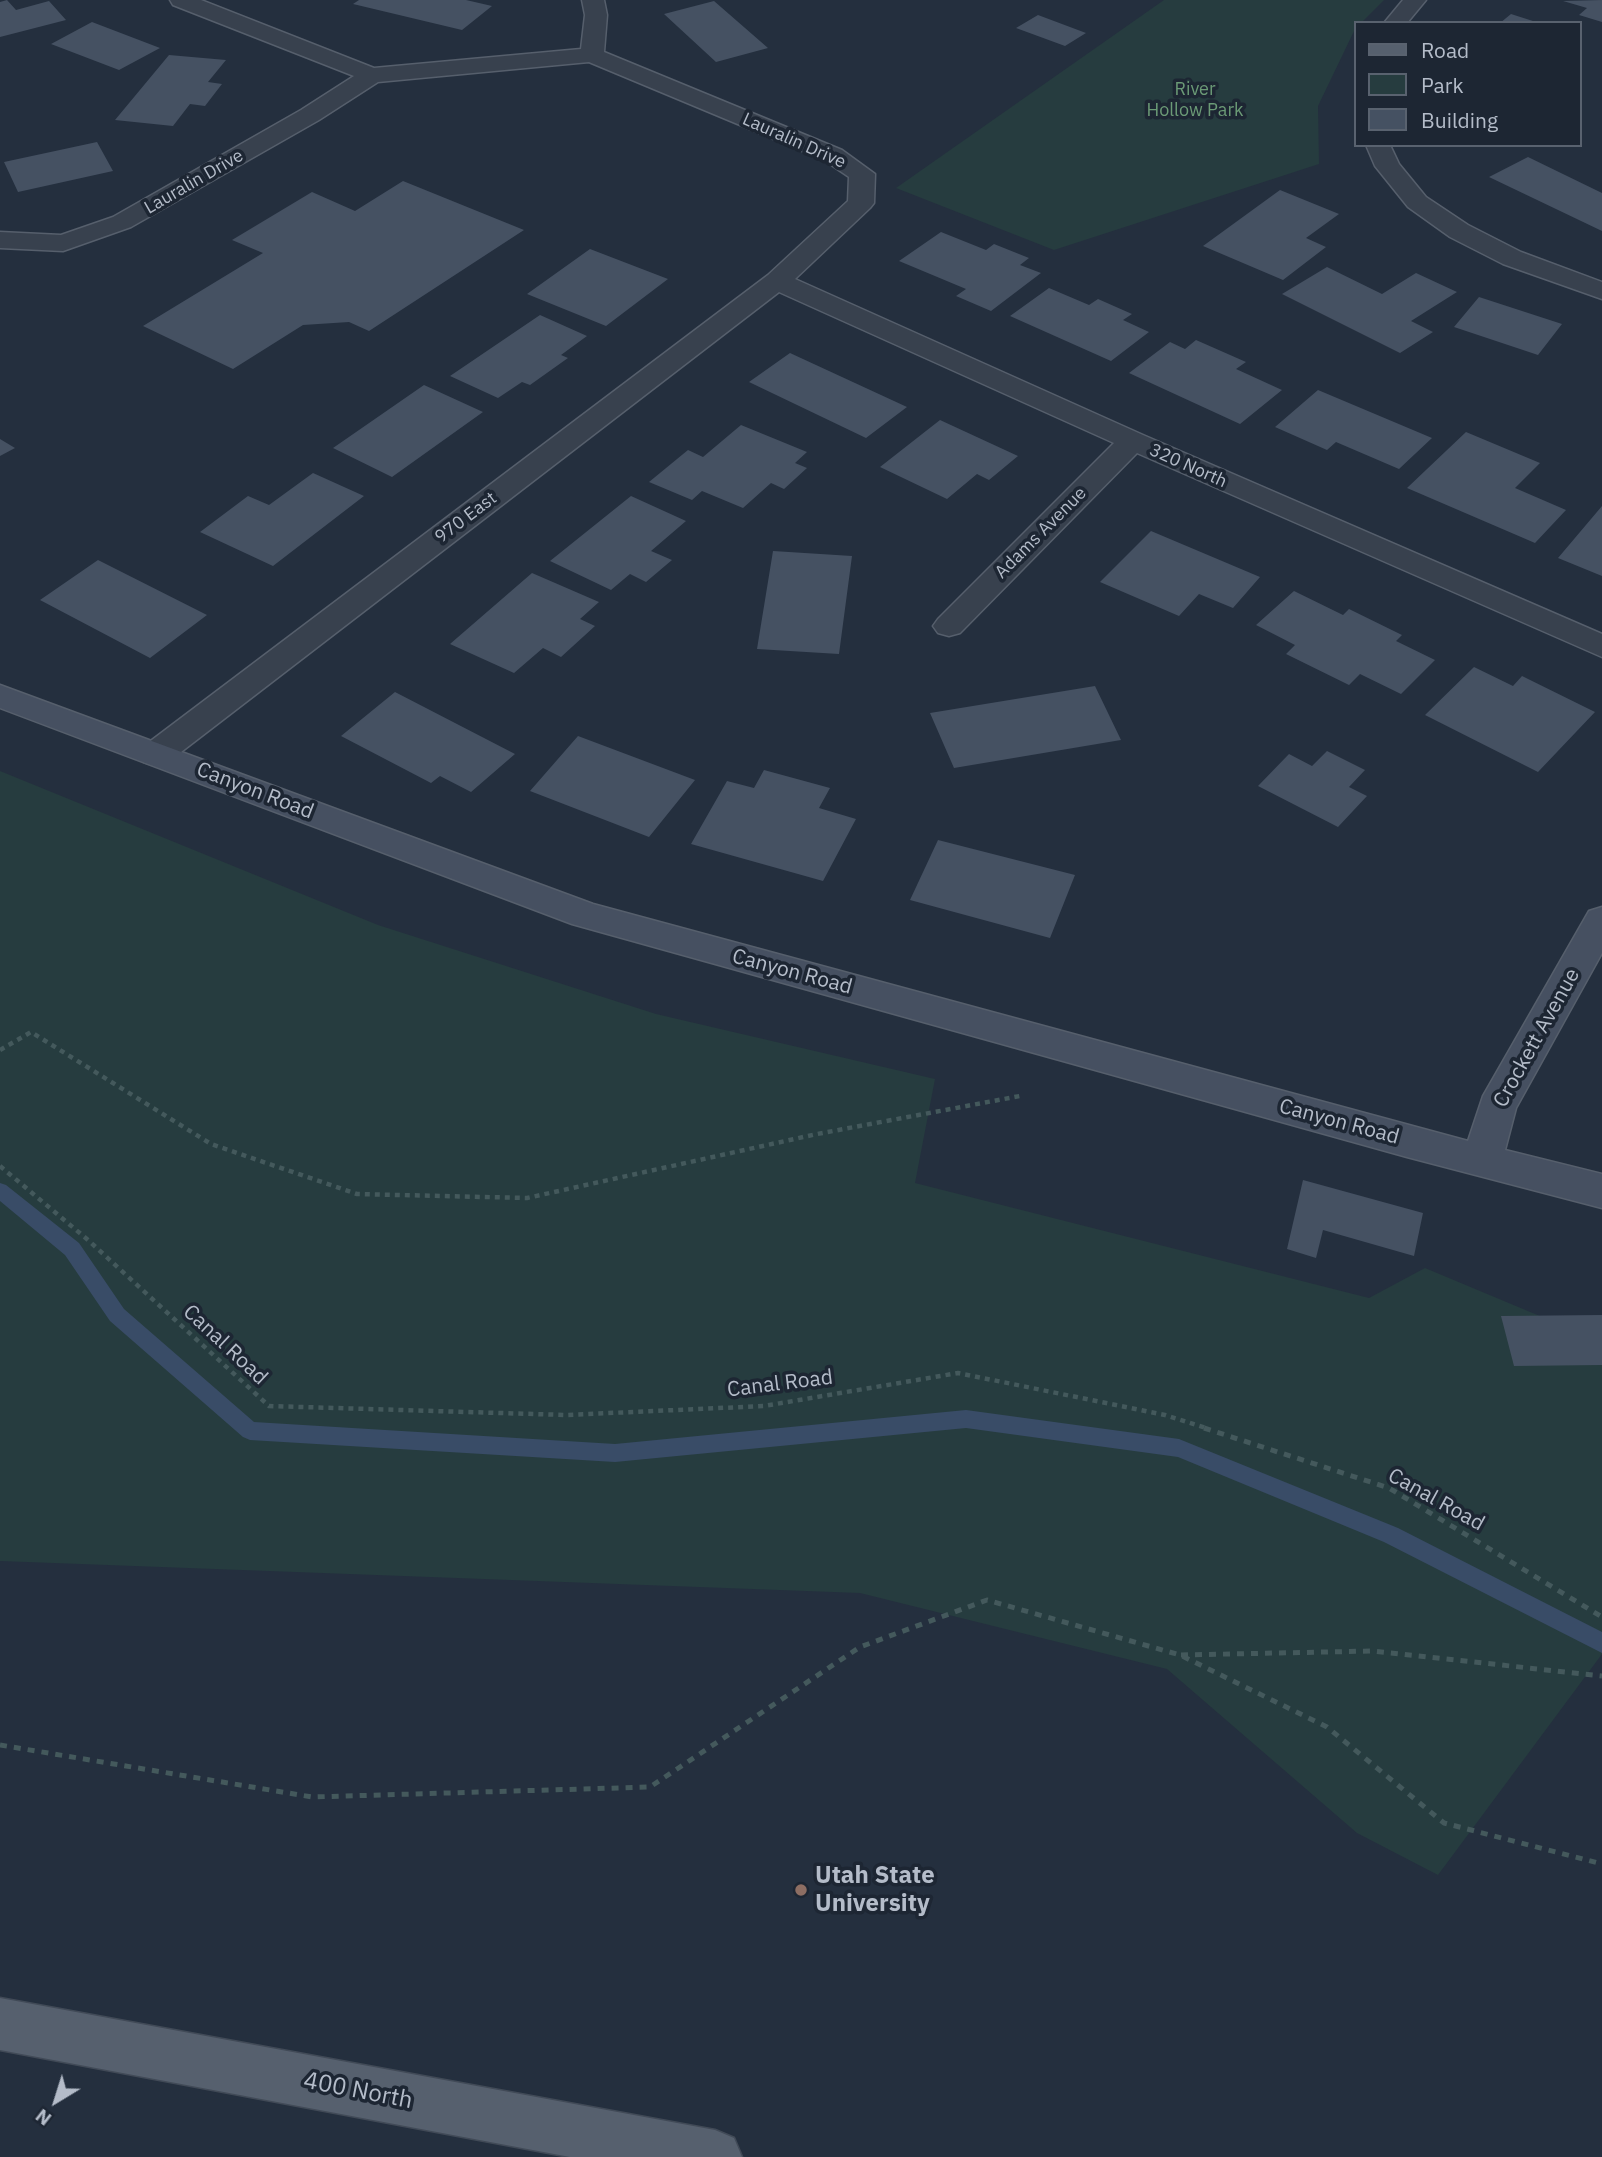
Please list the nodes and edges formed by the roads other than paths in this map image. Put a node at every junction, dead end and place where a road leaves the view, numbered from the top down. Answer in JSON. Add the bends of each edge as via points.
{"nodes":[{"id":1,"x":181,"y":0,"type":"edge"},
{"id":2,"x":593,"y":0,"type":"edge"},
{"id":3,"x":1415,"y":0,"type":"edge"},
{"id":4,"x":1397,"y":21,"type":"edge"},
{"id":5,"x":592,"y":55,"type":"junction"},
{"id":6,"x":372,"y":75,"type":"junction"},
{"id":7,"x":1379,"y":147,"type":"edge"},
{"id":8,"x":0,"y":240,"type":"edge"},
{"id":9,"x":777,"y":281,"type":"junction"},
{"id":10,"x":1602,"y":291,"type":"edge"},
{"id":11,"x":1133,"y":442,"type":"junction"},
{"id":12,"x":949,"y":626,"type":"dead end"},
{"id":13,"x":1602,"y":646,"type":"edge"},
{"id":14,"x":0,"y":696,"type":"edge"},
{"id":15,"x":156,"y":754,"type":"junction"},
{"id":16,"x":1602,"y":920,"type":"edge"},
{"id":17,"x":1483,"y":1160,"type":"junction"},
{"id":18,"x":1602,"y":1191,"type":"edge"},
{"id":19,"x":0,"y":2024,"type":"edge"},
{"id":20,"x":715,"y":2157,"type":"edge"}],
"edges":[{"from":1,"to":6,"type":"street","name":"Lauralin Drive"},
{"from":2,"to":5,"type":"street"},
{"from":3,"to":4,"type":"street"},
{"from":5,"to":6,"type":"street","name":"Lauralin Drive"},
{"from":5,"to":9,"type":"street","name":"Lauralin Drive","via":[[833,155],[862,174],[861,203]]},
{"from":6,"to":8,"type":"street","name":"Lauralin Drive","via":[[122,222],[63,243]]},
{"from":7,"to":10,"type":"street","via":[[1387,166],[1418,202],[1459,231],[1512,258]]},
{"from":9,"to":11,"type":"street","name":"320 North"},
{"from":9,"to":15,"type":"street","name":"970 East"},
{"from":11,"to":12,"type":"street","name":"Adams Avenue"},
{"from":11,"to":13,"type":"street","name":"320 North"},
{"from":14,"to":15,"type":"street","name":"Canyon Road"},
{"from":15,"to":17,"type":"street","name":"Canyon Road","via":[[585,915]]},
{"from":16,"to":17,"type":"street","name":"Crockett Avenue","via":[[1497,1107]]},
{"from":17,"to":18,"type":"street","name":"Canyon Road"},
{"from":19,"to":20,"type":"main road","name":"400 North"}]}
